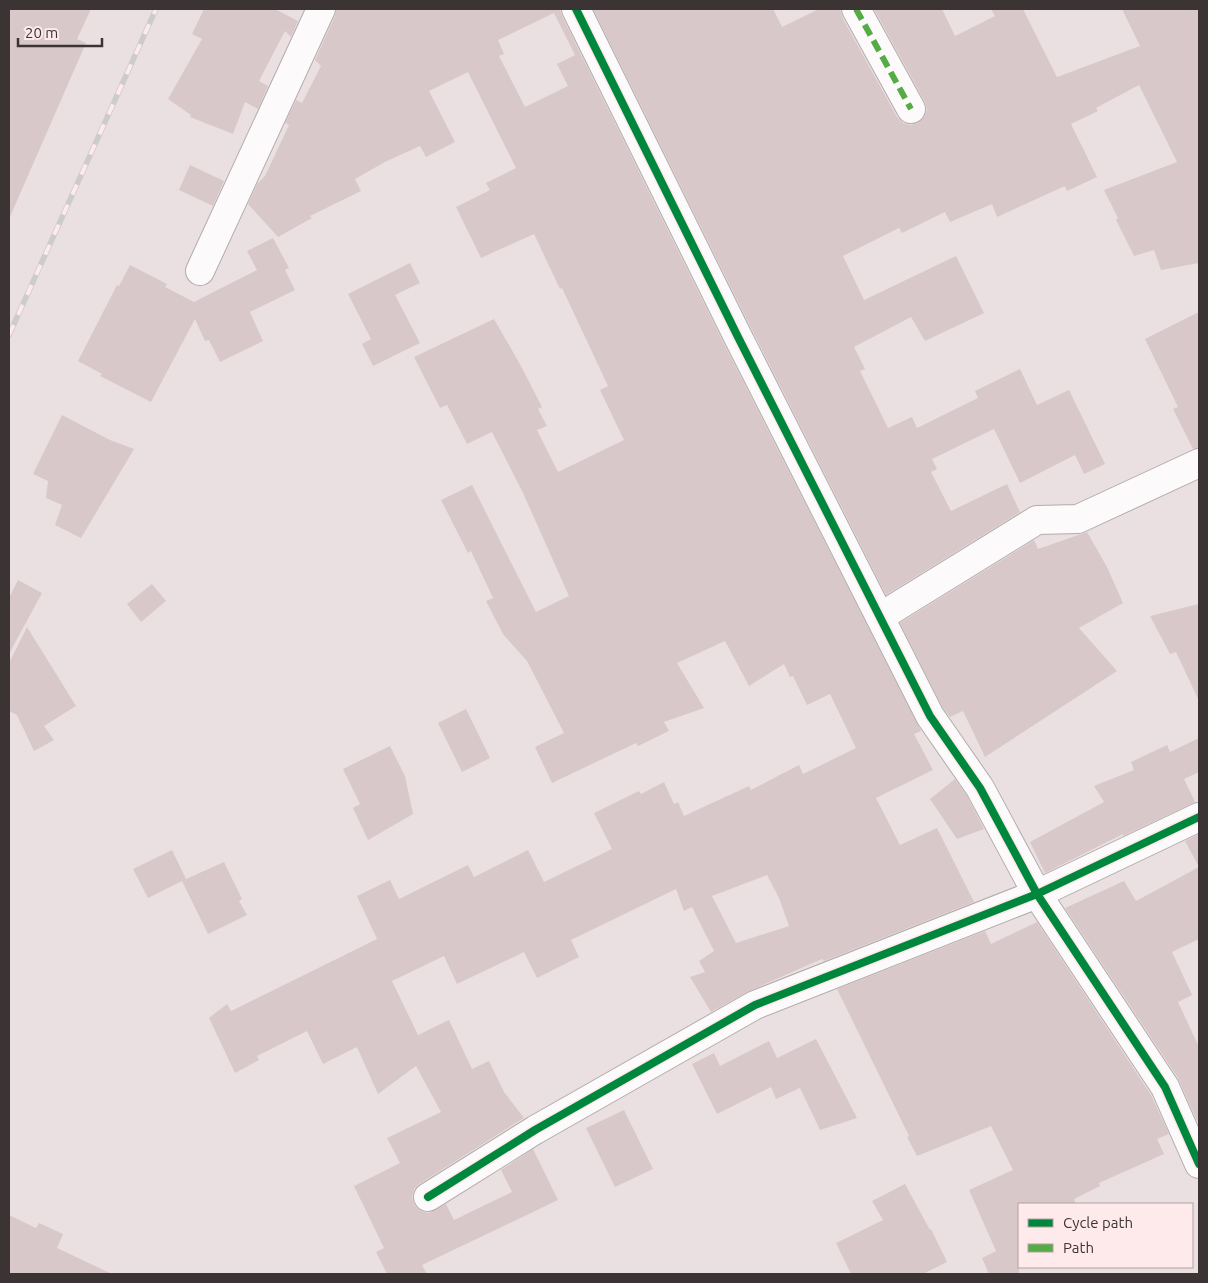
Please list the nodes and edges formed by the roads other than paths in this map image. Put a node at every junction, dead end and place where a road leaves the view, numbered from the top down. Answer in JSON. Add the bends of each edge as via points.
{"nodes":[{"id":1,"x":321,"y":9,"type":"edge"},
{"id":2,"x":576,"y":9,"type":"edge"},
{"id":3,"x":856,"y":9,"type":"edge"},
{"id":4,"x":911,"y":109,"type":"dead end"},
{"id":5,"x":200,"y":271,"type":"dead end"},
{"id":6,"x":1199,"y":463,"type":"edge"},
{"id":7,"x":880,"y":617,"type":"junction"},
{"id":8,"x":1199,"y":817,"type":"edge"},
{"id":9,"x":1037,"y":894,"type":"junction"},
{"id":10,"x":1199,"y":1164,"type":"edge"},
{"id":11,"x":428,"y":1197,"type":"dead end"}],
"edges":[{"from":1,"to":5,"type":"street"},
{"from":2,"to":7,"type":"street"},
{"from":3,"to":4,"type":"street"},
{"from":6,"to":7,"type":"street","via":[[1078,519],[1037,520]]},
{"from":7,"to":9,"type":"street","via":[[930,716],[980,788]]},
{"from":8,"to":9,"type":"street"},
{"from":9,"to":10,"type":"street","via":[[1166,1087]]},
{"from":9,"to":11,"type":"street","via":[[755,1005],[535,1130]]}]}
